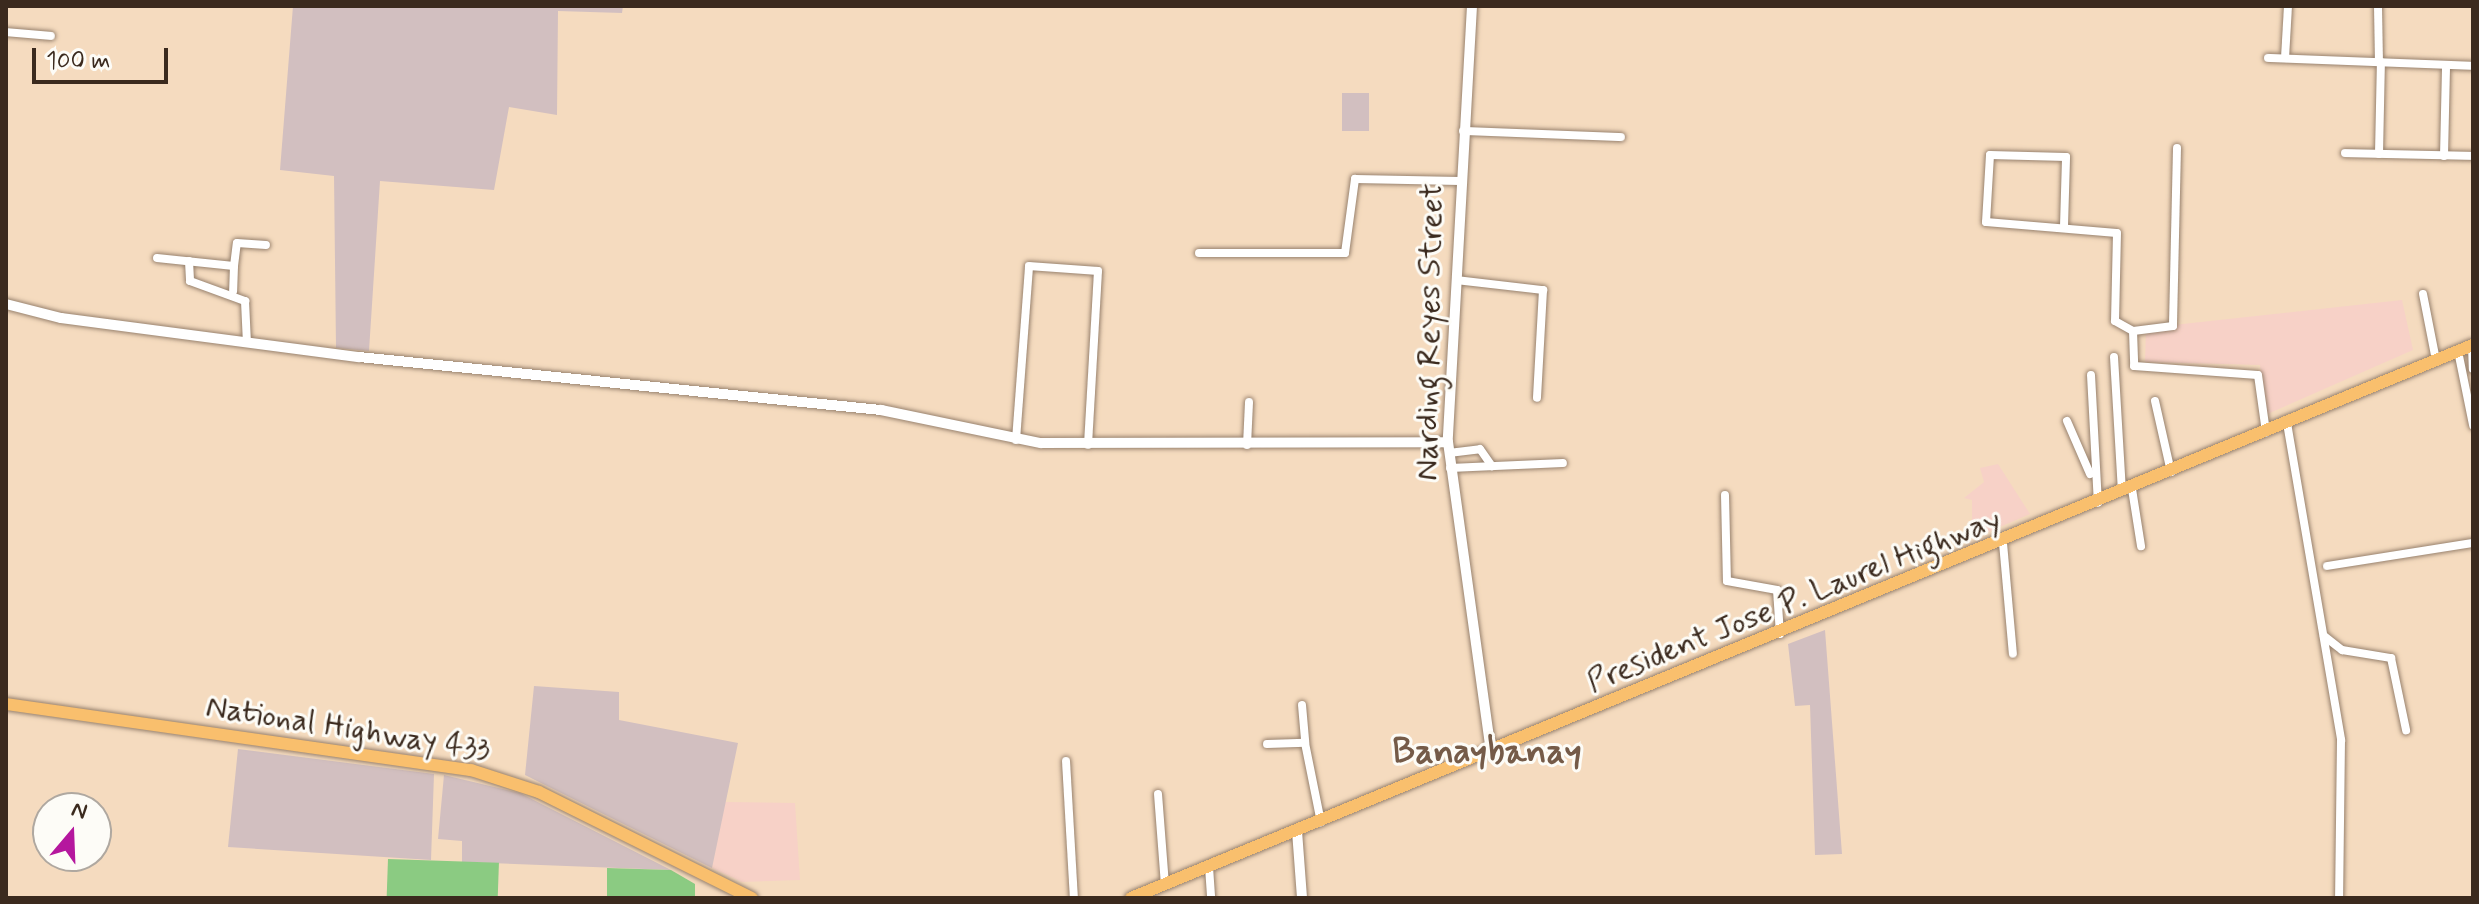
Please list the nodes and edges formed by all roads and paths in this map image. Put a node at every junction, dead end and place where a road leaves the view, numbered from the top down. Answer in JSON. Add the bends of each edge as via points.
{"nodes":[{"id":1,"x":1472,"y":6,"type":"edge"},
{"id":2,"x":2288,"y":6,"type":"edge"},
{"id":3,"x":2378,"y":6,"type":"edge"},
{"id":4,"x":6,"y":32,"type":"edge"},
{"id":5,"x":51,"y":36,"type":"dead end"},
{"id":6,"x":2268,"y":58,"type":"dead end"},
{"id":7,"x":2285,"y":58,"type":"junction"},
{"id":8,"x":2380,"y":62,"type":"junction"},
{"id":9,"x":2446,"y":65,"type":"junction"},
{"id":10,"x":2473,"y":66,"type":"edge"},
{"id":11,"x":1462,"y":131,"type":"junction"},
{"id":12,"x":1621,"y":137,"type":"dead end"},
{"id":13,"x":2177,"y":148,"type":"dead end"},
{"id":14,"x":2345,"y":153,"type":"dead end"},
{"id":15,"x":2379,"y":154,"type":"junction"},
{"id":16,"x":2444,"y":156,"type":"junction"},
{"id":17,"x":2473,"y":156,"type":"edge"},
{"id":18,"x":1460,"y":181,"type":"junction"},
{"id":19,"x":2064,"y":226,"type":"junction"},
{"id":20,"x":266,"y":245,"type":"dead end"},
{"id":21,"x":1199,"y":253,"type":"dead end"},
{"id":22,"x":157,"y":258,"type":"dead end"},
{"id":23,"x":189,"y":261,"type":"junction"},
{"id":24,"x":234,"y":266,"type":"junction"},
{"id":25,"x":1456,"y":280,"type":"junction"},
{"id":26,"x":233,"y":291,"type":"junction"},
{"id":27,"x":2423,"y":294,"type":"dead end"},
{"id":28,"x":6,"y":304,"type":"edge"},
{"id":29,"x":2133,"y":331,"type":"junction"},
{"id":30,"x":247,"y":343,"type":"junction"},
{"id":31,"x":2472,"y":345,"type":"edge"},
{"id":32,"x":2458,"y":351,"type":"junction"},
{"id":33,"x":2114,"y":357,"type":"dead end"},
{"id":34,"x":2436,"y":360,"type":"junction"},
{"id":35,"x":2473,"y":369,"type":"edge"},
{"id":36,"x":2091,"y":375,"type":"dead end"},
{"id":37,"x":1537,"y":398,"type":"dead end"},
{"id":38,"x":2155,"y":401,"type":"dead end"},
{"id":39,"x":1249,"y":402,"type":"dead end"},
{"id":40,"x":2067,"y":421,"type":"dead end"},
{"id":41,"x":2287,"y":423,"type":"junction"},
{"id":42,"x":2473,"y":425,"type":"edge"},
{"id":43,"x":2266,"y":432,"type":"junction"},
{"id":44,"x":1016,"y":440,"type":"junction"},
{"id":45,"x":1088,"y":445,"type":"junction"},
{"id":46,"x":1247,"y":447,"type":"junction"},
{"id":47,"x":1448,"y":448,"type":"junction"},
{"id":48,"x":1563,"y":463,"type":"dead end"},
{"id":49,"x":1492,"y":466,"type":"junction"},
{"id":50,"x":1450,"y":468,"type":"junction"},
{"id":51,"x":2171,"y":472,"type":"junction"},
{"id":52,"x":2128,"y":491,"type":"junction"},
{"id":53,"x":1725,"y":495,"type":"dead end"},
{"id":54,"x":2095,"y":505,"type":"junction"},
{"id":55,"x":2003,"y":543,"type":"junction"},
{"id":56,"x":2473,"y":543,"type":"edge"},
{"id":57,"x":2141,"y":546,"type":"dead end"},
{"id":58,"x":2327,"y":566,"type":"dead end"},
{"id":59,"x":2321,"y":633,"type":"junction"},
{"id":60,"x":1780,"y":635,"type":"junction"},
{"id":61,"x":2013,"y":654,"type":"dead end"},
{"id":62,"x":6,"y":704,"type":"edge"},
{"id":63,"x":1302,"y":705,"type":"dead end"},
{"id":64,"x":2406,"y":730,"type":"dead end"},
{"id":65,"x":1305,"y":743,"type":"junction"},
{"id":66,"x":1267,"y":744,"type":"dead end"},
{"id":67,"x":1491,"y":753,"type":"junction"},
{"id":68,"x":1066,"y":761,"type":"dead end"},
{"id":69,"x":1158,"y":794,"type":"dead end"},
{"id":70,"x":1321,"y":822,"type":"junction"},
{"id":71,"x":1297,"y":831,"type":"junction"},
{"id":72,"x":1209,"y":867,"type":"junction"},
{"id":73,"x":1165,"y":884,"type":"junction"},
{"id":74,"x":752,"y":898,"type":"edge"},
{"id":75,"x":1074,"y":898,"type":"edge"},
{"id":76,"x":1131,"y":898,"type":"edge"},
{"id":77,"x":1211,"y":898,"type":"edge"},
{"id":78,"x":1302,"y":898,"type":"edge"},
{"id":79,"x":2339,"y":898,"type":"edge"}],
"edges":[{"from":1,"to":11,"type":"street","name":"Narding Reyes Street"},
{"from":2,"to":7,"type":"street"},
{"from":3,"to":8,"type":"street"},
{"from":4,"to":5,"type":"street"},
{"from":6,"to":7,"type":"street"},
{"from":7,"to":8,"type":"street"},
{"from":8,"to":9,"type":"street"},
{"from":8,"to":15,"type":"street"},
{"from":9,"to":10,"type":"street"},
{"from":9,"to":16,"type":"street"},
{"from":11,"to":12,"type":"street"},
{"from":11,"to":18,"type":"street","name":"Narding Reyes Street"},
{"from":13,"to":29,"type":"street","via":[[2173,326]]},
{"from":14,"to":15,"type":"street"},
{"from":15,"to":16,"type":"street"},
{"from":16,"to":17,"type":"street"},
{"from":18,"to":21,"type":"street","via":[[1355,179],[1345,253]]},
{"from":18,"to":25,"type":"street","name":"Narding Reyes Street"},
{"from":19,"to":19,"type":"street","via":[[1986,222],[1990,155],[2065,156]]},
{"from":19,"to":29,"type":"street","via":[[2117,233],[2115,321]]},
{"from":20,"to":24,"type":"street","via":[[237,243]]},
{"from":22,"to":23,"type":"street"},
{"from":23,"to":24,"type":"street"},
{"from":23,"to":26,"type":"street","via":[[190,281]]},
{"from":24,"to":26,"type":"street"},
{"from":25,"to":37,"type":"street","via":[[1543,290]]},
{"from":25,"to":47,"type":"street","name":"Narding Reyes Street"},
{"from":26,"to":30,"type":"street","via":[[250,312]]},
{"from":27,"to":34,"type":"street"},
{"from":28,"to":30,"type":"street"},
{"from":29,"to":43,"type":"street","via":[[2137,371],[2258,375]]},
{"from":30,"to":44,"type":"street","via":[[881,410]]},
{"from":31,"to":32,"type":"main road","name":"President Jose P. Laurel Highway"},
{"from":31,"to":35,"type":"street"},
{"from":32,"to":34,"type":"main road","name":"President Jose P. Laurel Highway"},
{"from":32,"to":42,"type":"street"},
{"from":33,"to":52,"type":"street","via":[[2115,457]]},
{"from":34,"to":41,"type":"main road","name":"President Jose P. Laurel Highway"},
{"from":36,"to":54,"type":"street"},
{"from":38,"to":51,"type":"street"},
{"from":39,"to":46,"type":"street"},
{"from":40,"to":54,"type":"street","via":[[2089,466]]},
{"from":41,"to":43,"type":"main road","name":"President Jose P. Laurel Highway"},
{"from":41,"to":59,"type":"street"},
{"from":43,"to":51,"type":"main road","name":"President Jose P. Laurel Highway"},
{"from":44,"to":45,"type":"street"},
{"from":44,"to":45,"type":"street","via":[[1029,266],[1098,271]]},
{"from":45,"to":46,"type":"street"},
{"from":46,"to":47,"type":"street"},
{"from":47,"to":49,"type":"street","via":[[1480,449]]},
{"from":47,"to":50,"type":"street","name":"Narding Reyes Street"},
{"from":48,"to":49,"type":"street"},
{"from":49,"to":50,"type":"street"},
{"from":50,"to":67,"type":"street","name":"Narding Reyes Street"},
{"from":51,"to":52,"type":"main road","name":"President Jose P. Laurel Highway"},
{"from":52,"to":54,"type":"main road","name":"President Jose P. Laurel Highway"},
{"from":52,"to":57,"type":"street"},
{"from":53,"to":60,"type":"street","via":[[1727,581],[1777,590]]},
{"from":54,"to":55,"type":"main road","name":"President Jose P. Laurel Highway"},
{"from":55,"to":60,"type":"main road","name":"President Jose P. Laurel Highway"},
{"from":55,"to":61,"type":"street"},
{"from":56,"to":58,"type":"street"},
{"from":59,"to":64,"type":"street","via":[[2342,650],[2391,658]]},
{"from":59,"to":79,"type":"street","via":[[2343,767]]},
{"from":60,"to":67,"type":"main road","name":"President Jose P. Laurel Highway"},
{"from":62,"to":74,"type":"main road","name":"National Highway 433","via":[[471,770],[539,792]]},
{"from":63,"to":65,"type":"street"},
{"from":65,"to":66,"type":"street"},
{"from":65,"to":70,"type":"street"},
{"from":67,"to":70,"type":"main road","name":"President Jose P. Laurel Highway"},
{"from":68,"to":75,"type":"street"},
{"from":69,"to":73,"type":"street"},
{"from":70,"to":71,"type":"main road","name":"President Jose P. Laurel Highway"},
{"from":71,"to":72,"type":"main road","name":"President Jose P. Laurel Highway"},
{"from":71,"to":78,"type":"street"},
{"from":72,"to":73,"type":"main road","name":"President Jose P. Laurel Highway"},
{"from":72,"to":77,"type":"street"},
{"from":73,"to":76,"type":"main road","name":"President Jose P. Laurel Highway"}]}
